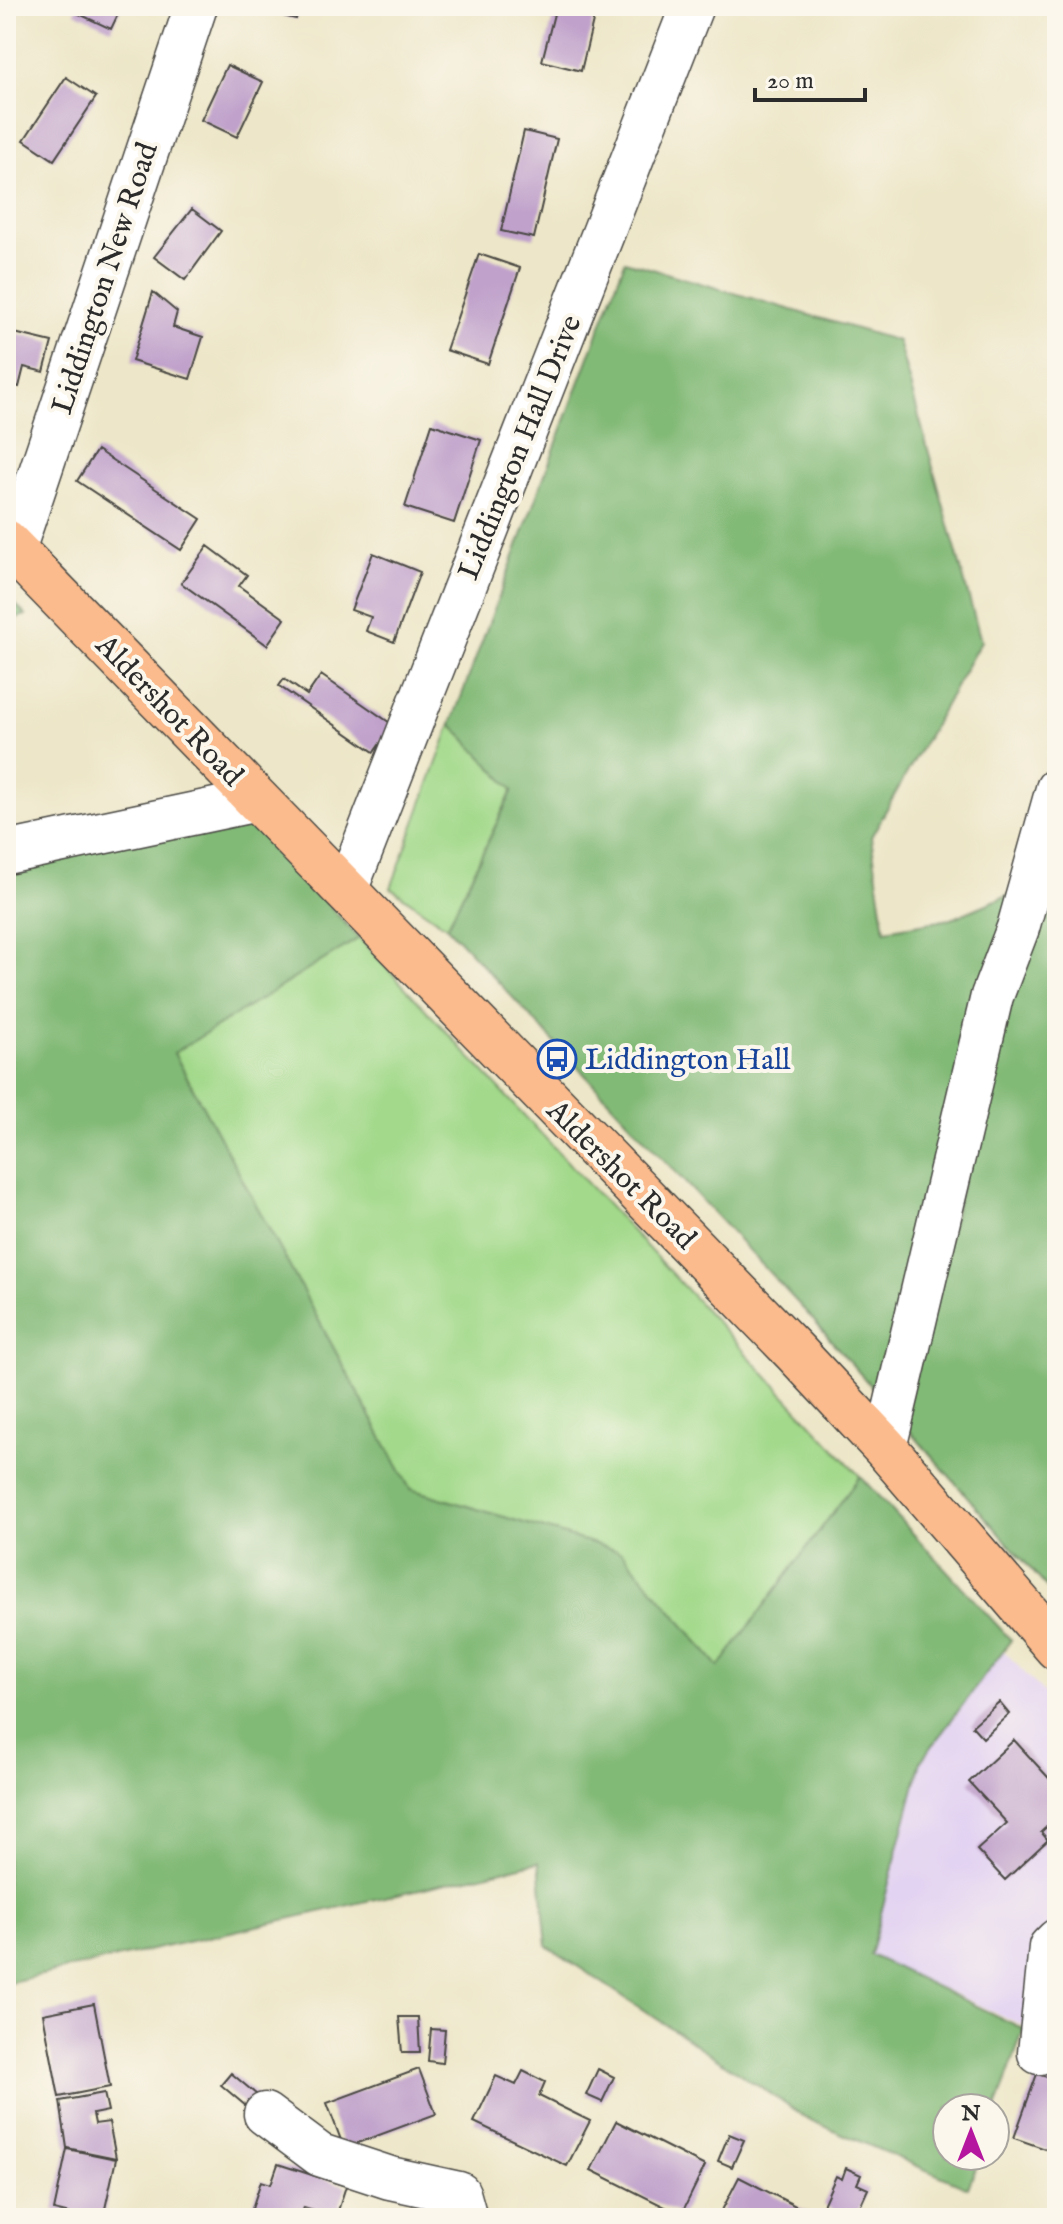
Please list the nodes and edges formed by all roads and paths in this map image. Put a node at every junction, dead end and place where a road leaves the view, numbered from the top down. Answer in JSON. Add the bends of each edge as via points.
{"nodes":[{"id":1,"x":196,"y":6,"type":"edge"},
{"id":2,"x":692,"y":6,"type":"edge"},
{"id":3,"x":10,"y":546,"type":"edge"},
{"id":4,"x":1057,"y":789,"type":"edge"},
{"id":5,"x":258,"y":800,"type":"junction"},
{"id":6,"x":6,"y":853,"type":"edge"},
{"id":7,"x":347,"y":888,"type":"junction"},
{"id":8,"x":885,"y":1448,"type":"junction"},
{"id":9,"x":1057,"y":1648,"type":"edge"},
{"id":10,"x":1057,"y":1940,"type":"edge"},
{"id":11,"x":1039,"y":2053,"type":"dead end"},
{"id":12,"x":265,"y":2114,"type":"dead end"},
{"id":13,"x":466,"y":2218,"type":"edge"}],
"edges":[{"from":1,"to":3,"type":"street","name":"Liddington New Road"},
{"from":2,"to":7,"type":"street","name":"Liddington Hall Drive"},
{"from":3,"to":5,"type":"main road","name":"Aldershot Road"},
{"from":4,"to":8,"type":"street","via":[[1018,928],[992,996]]},
{"from":5,"to":6,"type":"street"},
{"from":5,"to":7,"type":"main road","name":"Aldershot Road"},
{"from":7,"to":8,"type":"main road","name":"Aldershot Road"},
{"from":8,"to":9,"type":"main road","name":"Aldershot Road"},
{"from":10,"to":11,"type":"street","via":[[1050,1947]]},
{"from":12,"to":13,"type":"street","via":[[320,2155],[459,2193]]}]}
